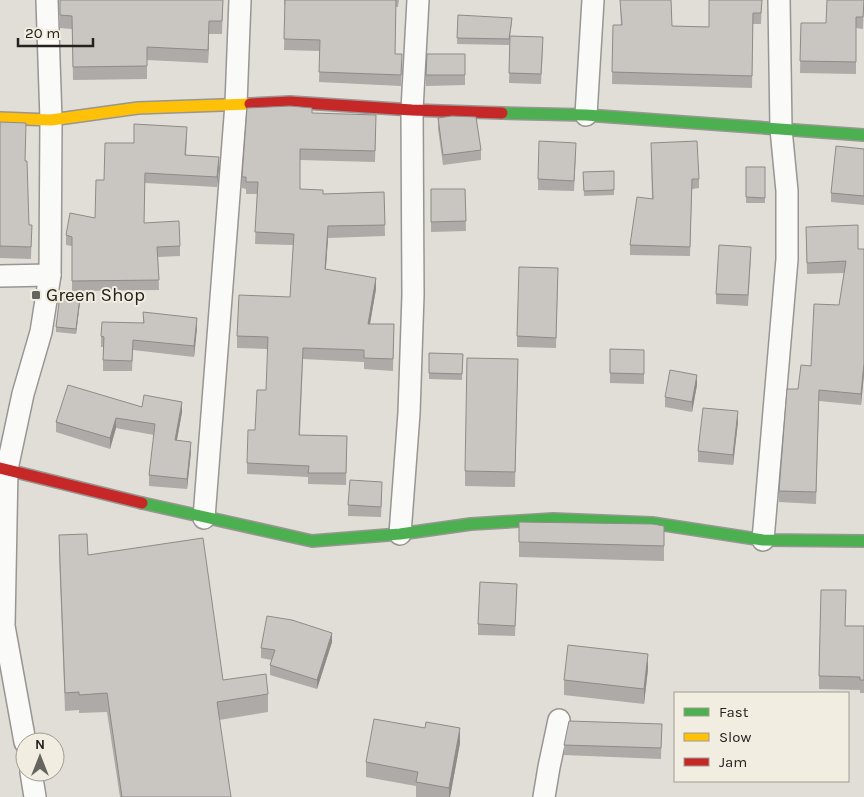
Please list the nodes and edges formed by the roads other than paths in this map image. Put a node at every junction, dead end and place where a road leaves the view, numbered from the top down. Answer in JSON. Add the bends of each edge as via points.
{"nodes":[{"id":1,"x":47,"y":0,"type":"edge"},
{"id":2,"x":240,"y":0,"type":"edge"},
{"id":3,"x":418,"y":0,"type":"edge"},
{"id":4,"x":593,"y":0,"type":"edge"},
{"id":5,"x":779,"y":0,"type":"edge"},
{"id":6,"x":236,"y":104,"type":"junction"},
{"id":7,"x":412,"y":110,"type":"junction"},
{"id":8,"x":586,"y":115,"type":"junction"},
{"id":9,"x":0,"y":118,"type":"edge"},
{"id":10,"x":51,"y":120,"type":"junction"},
{"id":11,"x":781,"y":129,"type":"junction"},
{"id":12,"x":864,"y":136,"type":"edge"},
{"id":13,"x":50,"y":275,"type":"junction"},
{"id":14,"x":0,"y":276,"type":"edge"},
{"id":15,"x":3,"y":469,"type":"edge"},
{"id":16,"x":204,"y":518,"type":"junction"},
{"id":17,"x":400,"y":534,"type":"junction"},
{"id":18,"x":763,"y":540,"type":"junction"},
{"id":19,"x":864,"y":541,"type":"edge"},
{"id":20,"x":559,"y":720,"type":"dead end"},
{"id":21,"x":23,"y":732,"type":"edge"},
{"id":22,"x":33,"y":782,"type":"edge"},
{"id":23,"x":35,"y":797,"type":"edge"},
{"id":24,"x":544,"y":797,"type":"edge"}],
"edges":[{"from":1,"to":10,"type":"street"},
{"from":2,"to":6,"type":"street"},
{"from":3,"to":7,"type":"street"},
{"from":4,"to":8,"type":"street"},
{"from":5,"to":11,"type":"street"},
{"from":6,"to":7,"type":"street","via":[[290,102]]},
{"from":6,"to":10,"type":"street","via":[[138,108]]},
{"from":6,"to":16,"type":"street"},
{"from":7,"to":8,"type":"street"},
{"from":7,"to":17,"type":"street","via":[[413,294]]},
{"from":8,"to":11,"type":"street"},
{"from":9,"to":10,"type":"street"},
{"from":10,"to":13,"type":"street"},
{"from":11,"to":12,"type":"street"},
{"from":11,"to":18,"type":"street","via":[[787,191],[787,259]]},
{"from":13,"to":14,"type":"street"},
{"from":13,"to":15,"type":"street","via":[[41,332]]},
{"from":15,"to":16,"type":"street"},
{"from":15,"to":21,"type":"street","via":[[4,626]]},
{"from":16,"to":17,"type":"street","via":[[312,541]]},
{"from":17,"to":18,"type":"street","via":[[471,524],[552,518],[652,524]]},
{"from":18,"to":19,"type":"street"},
{"from":20,"to":24,"type":"street"},
{"from":22,"to":23,"type":"street"}]}
